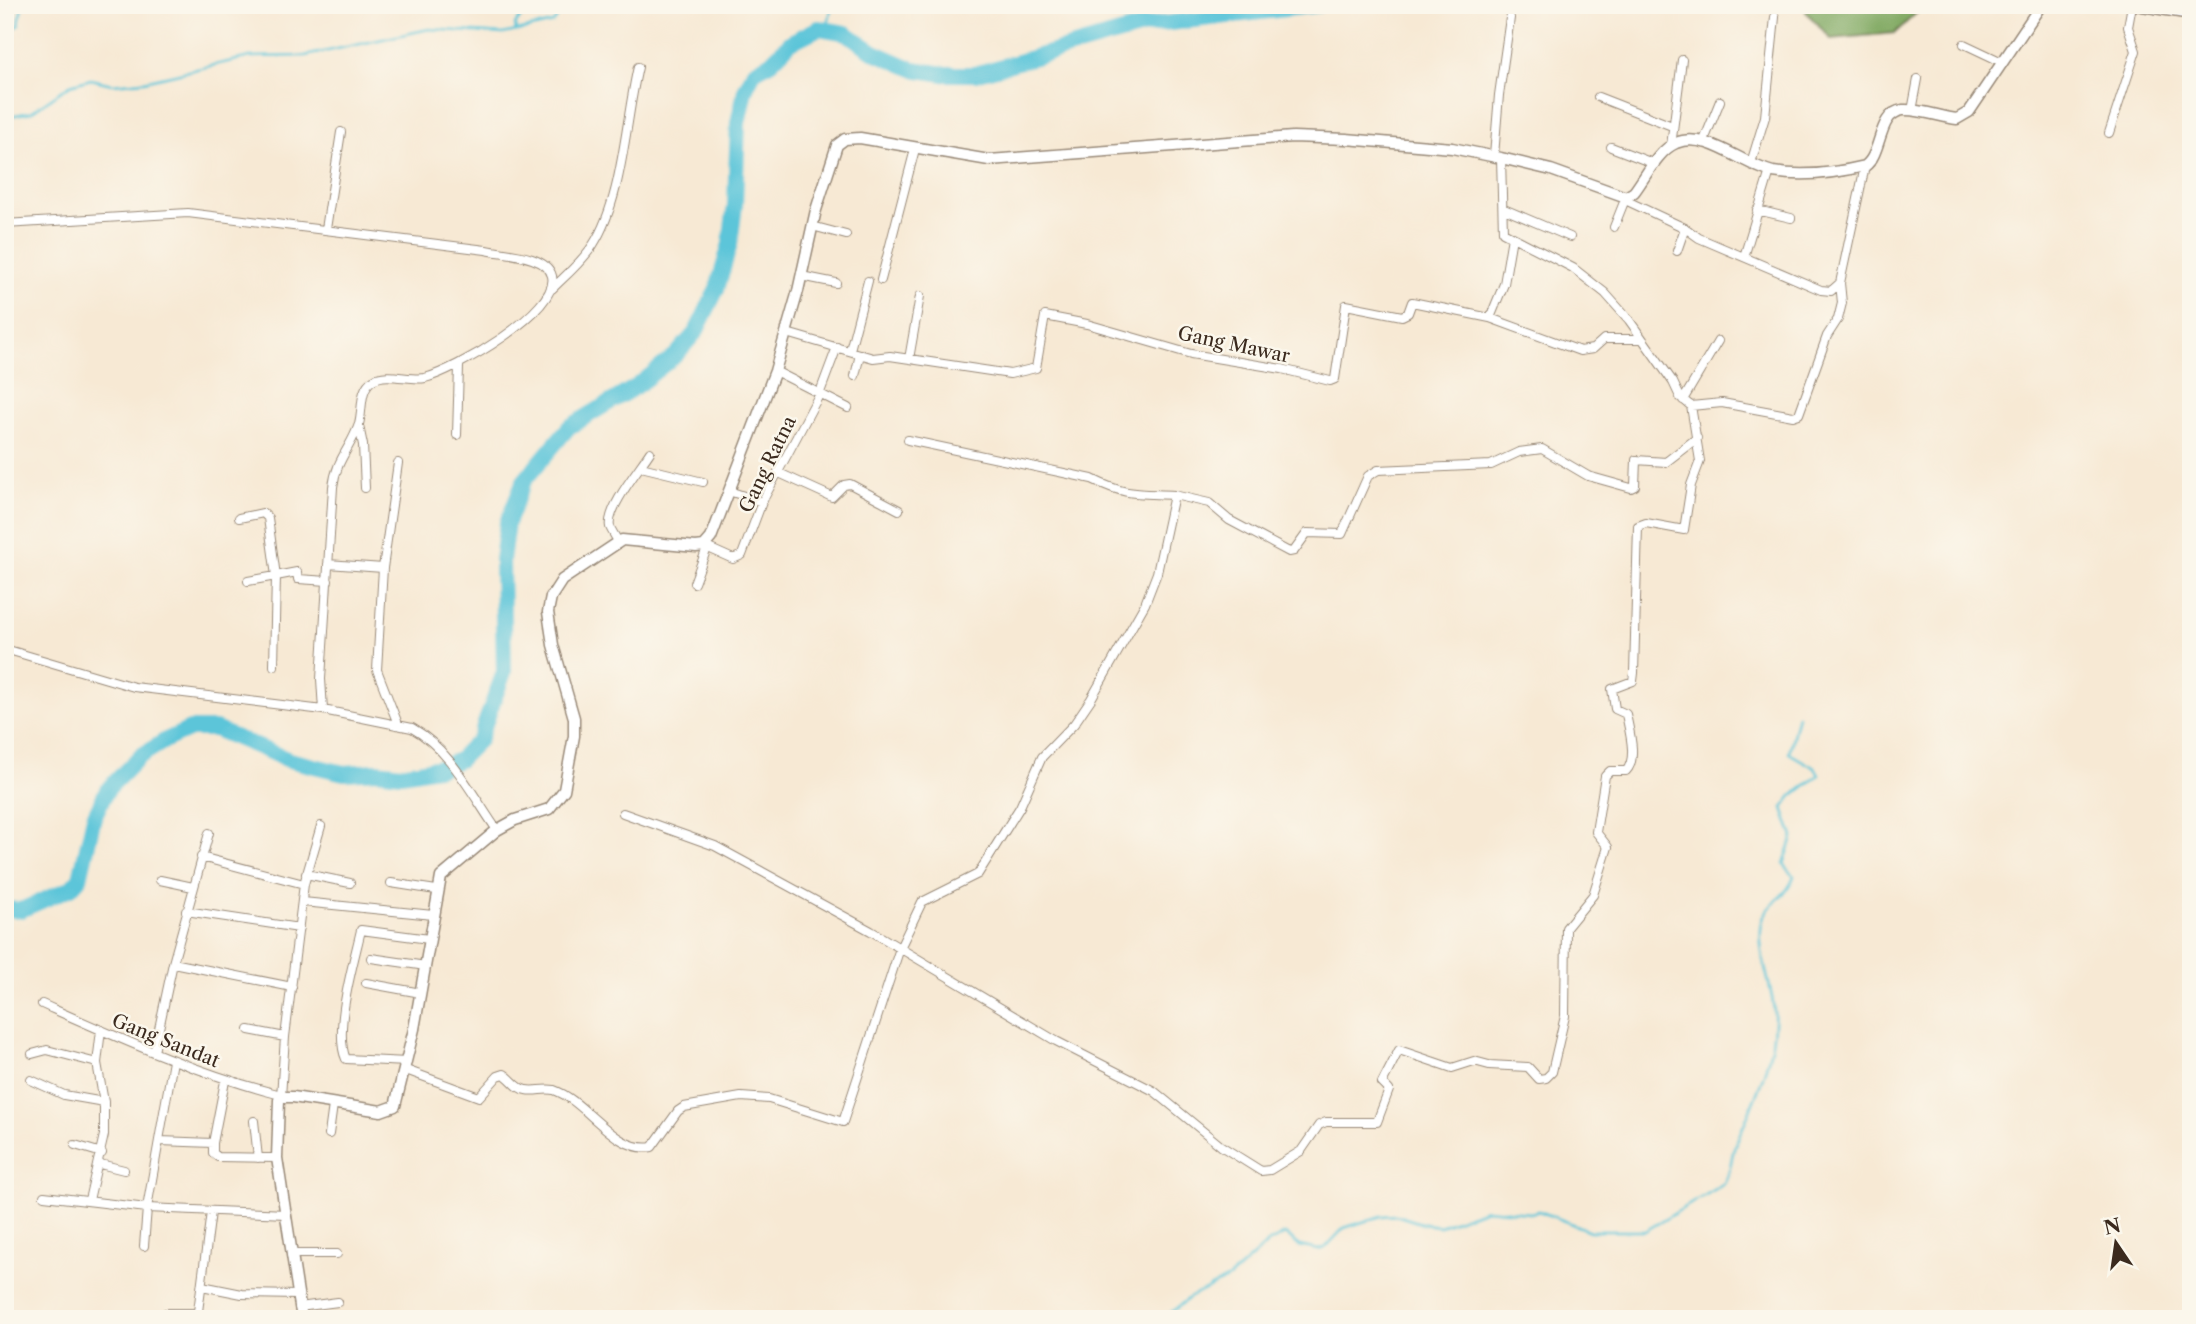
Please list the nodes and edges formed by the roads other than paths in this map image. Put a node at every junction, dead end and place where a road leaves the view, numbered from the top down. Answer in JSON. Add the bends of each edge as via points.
{"nodes":[{"id":1,"x":2041,"y":5,"type":"edge"},
{"id":2,"x":2134,"y":5,"type":"edge"},
{"id":3,"x":2191,"y":14,"type":"edge"},
{"id":4,"x":1775,"y":17,"type":"dead end"},
{"id":5,"x":1510,"y":18,"type":"dead end"},
{"id":6,"x":1964,"y":44,"type":"dead end"},
{"id":7,"x":1682,"y":60,"type":"dead end"},
{"id":8,"x":2000,"y":61,"type":"junction"},
{"id":9,"x":638,"y":67,"type":"dead end"},
{"id":10,"x":1918,"y":79,"type":"dead end"},
{"id":11,"x":1598,"y":97,"type":"dead end"},
{"id":12,"x":1720,"y":101,"type":"dead end"},
{"id":13,"x":1912,"y":110,"type":"junction"},
{"id":14,"x":1672,"y":126,"type":"junction"},
{"id":15,"x":341,"y":132,"type":"dead end"},
{"id":16,"x":2109,"y":133,"type":"dead end"},
{"id":17,"x":1703,"y":143,"type":"junction"},
{"id":18,"x":1671,"y":146,"type":"junction"},
{"id":19,"x":1611,"y":147,"type":"dead end"},
{"id":20,"x":915,"y":149,"type":"junction"},
{"id":21,"x":1498,"y":157,"type":"junction"},
{"id":22,"x":1751,"y":163,"type":"junction"},
{"id":23,"x":1655,"y":164,"type":"junction"},
{"id":24,"x":1865,"y":166,"type":"junction"},
{"id":25,"x":1770,"y":171,"type":"junction"},
{"id":26,"x":1625,"y":198,"type":"junction"},
{"id":27,"x":1504,"y":209,"type":"junction"},
{"id":28,"x":1757,"y":210,"type":"junction"},
{"id":29,"x":1791,"y":218,"type":"dead end"},
{"id":30,"x":5,"y":224,"type":"edge"},
{"id":31,"x":812,"y":226,"type":"junction"},
{"id":32,"x":1614,"y":227,"type":"dead end"},
{"id":33,"x":1685,"y":228,"type":"junction"},
{"id":34,"x":326,"y":229,"type":"junction"},
{"id":35,"x":846,"y":235,"type":"dead end"},
{"id":36,"x":1512,"y":237,"type":"junction"},
{"id":37,"x":1570,"y":237,"type":"dead end"},
{"id":38,"x":1677,"y":251,"type":"dead end"},
{"id":39,"x":1744,"y":257,"type":"junction"},
{"id":40,"x":801,"y":276,"type":"junction"},
{"id":41,"x":881,"y":280,"type":"dead end"},
{"id":42,"x":868,"y":281,"type":"dead end"},
{"id":43,"x":836,"y":283,"type":"dead end"},
{"id":44,"x":1840,"y":283,"type":"junction"},
{"id":45,"x":552,"y":289,"type":"junction"},
{"id":46,"x":920,"y":296,"type":"dead end"},
{"id":47,"x":1490,"y":318,"type":"junction"},
{"id":48,"x":787,"y":333,"type":"junction"},
{"id":49,"x":1642,"y":339,"type":"junction"},
{"id":50,"x":1718,"y":341,"type":"dead end"},
{"id":51,"x":837,"y":347,"type":"junction"},
{"id":52,"x":850,"y":350,"type":"junction"},
{"id":53,"x":860,"y":354,"type":"junction"},
{"id":54,"x":909,"y":359,"type":"junction"},
{"id":55,"x":459,"y":366,"type":"junction"},
{"id":56,"x":775,"y":371,"type":"junction"},
{"id":57,"x":855,"y":376,"type":"dead end"},
{"id":58,"x":819,"y":395,"type":"junction"},
{"id":59,"x":1683,"y":400,"type":"junction"},
{"id":60,"x":1691,"y":406,"type":"junction"},
{"id":61,"x":848,"y":408,"type":"dead end"},
{"id":62,"x":359,"y":426,"type":"junction"},
{"id":63,"x":457,"y":435,"type":"dead end"},
{"id":64,"x":1697,"y":438,"type":"junction"},
{"id":65,"x":908,"y":440,"type":"dead end"},
{"id":66,"x":650,"y":452,"type":"dead end"},
{"id":67,"x":398,"y":463,"type":"dead end"},
{"id":68,"x":640,"y":467,"type":"junction"},
{"id":69,"x":779,"y":473,"type":"junction"},
{"id":70,"x":703,"y":482,"type":"dead end"},
{"id":71,"x":365,"y":488,"type":"dead end"},
{"id":72,"x":729,"y":491,"type":"junction"},
{"id":73,"x":1174,"y":495,"type":"junction"},
{"id":74,"x":762,"y":502,"type":"junction"},
{"id":75,"x":899,"y":510,"type":"dead end"},
{"id":76,"x":239,"y":518,"type":"dead end"},
{"id":77,"x":618,"y":542,"type":"junction"},
{"id":78,"x":705,"y":547,"type":"junction"},
{"id":79,"x":328,"y":564,"type":"junction"},
{"id":80,"x":383,"y":568,"type":"junction"},
{"id":81,"x":276,"y":576,"type":"junction"},
{"id":82,"x":248,"y":581,"type":"dead end"},
{"id":83,"x":328,"y":581,"type":"junction"},
{"id":84,"x":694,"y":583,"type":"dead end"},
{"id":85,"x":5,"y":649,"type":"edge"},
{"id":86,"x":274,"y":666,"type":"dead end"},
{"id":87,"x":323,"y":710,"type":"junction"},
{"id":88,"x":398,"y":724,"type":"junction"},
{"id":89,"x":623,"y":813,"type":"dead end"},
{"id":90,"x":321,"y":826,"type":"dead end"},
{"id":91,"x":497,"y":830,"type":"junction"},
{"id":92,"x":209,"y":833,"type":"dead end"},
{"id":93,"x":201,"y":857,"type":"junction"},
{"id":94,"x":306,"y":874,"type":"junction"},
{"id":95,"x":160,"y":880,"type":"dead end"},
{"id":96,"x":350,"y":883,"type":"dead end"},
{"id":97,"x":391,"y":883,"type":"dead end"},
{"id":98,"x":304,"y":884,"type":"junction"},
{"id":99,"x":193,"y":887,"type":"junction"},
{"id":100,"x":436,"y":890,"type":"junction"},
{"id":101,"x":303,"y":902,"type":"junction"},
{"id":102,"x":186,"y":911,"type":"junction"},
{"id":103,"x":433,"y":915,"type":"junction"},
{"id":104,"x":299,"y":928,"type":"junction"},
{"id":105,"x":429,"y":939,"type":"junction"},
{"id":106,"x":900,"y":948,"type":"junction"},
{"id":107,"x":371,"y":958,"type":"dead end"},
{"id":108,"x":173,"y":963,"type":"junction"},
{"id":109,"x":426,"y":966,"type":"junction"},
{"id":110,"x":366,"y":983,"type":"dead end"},
{"id":111,"x":292,"y":987,"type":"junction"},
{"id":112,"x":421,"y":993,"type":"junction"},
{"id":113,"x":42,"y":1004,"type":"dead end"},
{"id":114,"x":101,"y":1030,"type":"junction"},
{"id":115,"x":249,"y":1030,"type":"dead end"},
{"id":116,"x":285,"y":1037,"type":"junction"},
{"id":117,"x":154,"y":1052,"type":"junction"},
{"id":118,"x":32,"y":1054,"type":"dead end"},
{"id":119,"x":173,"y":1061,"type":"junction"},
{"id":120,"x":97,"y":1063,"type":"junction"},
{"id":121,"x":407,"y":1066,"type":"junction"},
{"id":122,"x":30,"y":1080,"type":"dead end"},
{"id":123,"x":225,"y":1081,"type":"junction"},
{"id":124,"x":281,"y":1096,"type":"junction"},
{"id":125,"x":104,"y":1102,"type":"junction"},
{"id":126,"x":333,"y":1105,"type":"junction"},
{"id":127,"x":254,"y":1121,"type":"dead end"},
{"id":128,"x":330,"y":1134,"type":"dead end"},
{"id":129,"x":160,"y":1141,"type":"junction"},
{"id":130,"x":213,"y":1143,"type":"junction"},
{"id":131,"x":75,"y":1145,"type":"dead end"},
{"id":132,"x":102,"y":1153,"type":"junction"},
{"id":133,"x":258,"y":1158,"type":"junction"},
{"id":134,"x":277,"y":1158,"type":"junction"},
{"id":135,"x":100,"y":1164,"type":"junction"},
{"id":136,"x":124,"y":1170,"type":"dead end"},
{"id":137,"x":44,"y":1196,"type":"dead end"},
{"id":138,"x":89,"y":1200,"type":"junction"},
{"id":139,"x":147,"y":1208,"type":"junction"},
{"id":140,"x":211,"y":1212,"type":"junction"},
{"id":141,"x":286,"y":1214,"type":"junction"},
{"id":142,"x":144,"y":1246,"type":"dead end"},
{"id":143,"x":291,"y":1254,"type":"junction"},
{"id":144,"x":337,"y":1254,"type":"dead end"},
{"id":145,"x":202,"y":1286,"type":"junction"},
{"id":146,"x":297,"y":1295,"type":"junction"},
{"id":147,"x":338,"y":1302,"type":"dead end"},
{"id":148,"x":299,"y":1307,"type":"junction"},
{"id":149,"x":166,"y":1313,"type":"dead end"},
{"id":150,"x":197,"y":1316,"type":"edge"},
{"id":151,"x":302,"y":1319,"type":"edge"}],
"edges":[{"from":1,"to":8,"type":"street"},
{"from":2,"to":3,"type":"street"},
{"from":2,"to":16,"type":"street","via":[[2129,27],[2136,51]]},
{"from":4,"to":22,"type":"street","via":[[1765,117]]},
{"from":5,"to":21,"type":"street","via":[[1499,95]]},
{"from":6,"to":8,"type":"street"},
{"from":7,"to":14,"type":"street"},
{"from":8,"to":13,"type":"street","via":[[1962,117]]},
{"from":9,"to":45,"type":"street","via":[[605,223],[580,262]]},
{"from":10,"to":13,"type":"street"},
{"from":11,"to":14,"type":"street"},
{"from":12,"to":17,"type":"street"},
{"from":13,"to":24,"type":"street","via":[[1897,111],[1888,119]]},
{"from":14,"to":18,"type":"street"},
{"from":15,"to":34,"type":"street"},
{"from":17,"to":18,"type":"street","via":[[1685,141]]},
{"from":17,"to":22,"type":"street"},
{"from":18,"to":23,"type":"street"},
{"from":19,"to":23,"type":"street"},
{"from":20,"to":21,"type":"street","via":[[989,160],[1306,136],[1452,148]]},
{"from":20,"to":31,"type":"street","via":[[845,139],[831,157]]},
{"from":20,"to":41,"type":"street"},
{"from":21,"to":26,"type":"street","via":[[1550,170]]},
{"from":21,"to":27,"type":"street"},
{"from":22,"to":25,"type":"street"},
{"from":23,"to":26,"type":"street"},
{"from":24,"to":25,"type":"street","via":[[1807,173]]},
{"from":24,"to":44,"type":"street"},
{"from":25,"to":28,"type":"street"},
{"from":26,"to":32,"type":"street"},
{"from":26,"to":33,"type":"street"},
{"from":27,"to":36,"type":"street","via":[[1502,228]]},
{"from":27,"to":37,"type":"street"},
{"from":28,"to":29,"type":"street"},
{"from":28,"to":39,"type":"street"},
{"from":30,"to":34,"type":"street","via":[[130,219],[173,212]]},
{"from":31,"to":35,"type":"street"},
{"from":31,"to":40,"type":"street"},
{"from":33,"to":38,"type":"street"},
{"from":33,"to":39,"type":"street"},
{"from":34,"to":45,"type":"street","via":[[531,260],[548,268]]},
{"from":36,"to":47,"type":"street","via":[[1502,290]]},
{"from":36,"to":49,"type":"street","via":[[1584,275]]},
{"from":39,"to":44,"type":"street","via":[[1821,290],[1831,291]]},
{"from":40,"to":43,"type":"street"},
{"from":40,"to":48,"type":"street"},
{"from":42,"to":52,"type":"street"},
{"from":44,"to":60,"type":"street","via":[[1838,319],[1797,415],[1722,403]]},
{"from":45,"to":55,"type":"street","via":[[521,323]]},
{"from":46,"to":54,"type":"street"},
{"from":47,"to":49,"type":"street","name":"Gang Mawar","via":[[1580,351],[1593,349],[1604,339]]},
{"from":47,"to":54,"type":"street","name":"Gang Mawar","via":[[1417,302],[1402,316],[1346,305],[1335,379],[1330,382],[1191,354],[1045,316],[1033,370],[1010,374]]},
{"from":48,"to":51,"type":"street","name":"Gang Mawar"},
{"from":48,"to":56,"type":"street"},
{"from":49,"to":59,"type":"street"},
{"from":50,"to":59,"type":"street"},
{"from":51,"to":52,"type":"street","name":"Gang Mawar"},
{"from":51,"to":58,"type":"street","name":"Gang Ratna"},
{"from":52,"to":53,"type":"street","name":"Gang Mawar"},
{"from":53,"to":54,"type":"street","name":"Gang Mawar"},
{"from":53,"to":57,"type":"street"},
{"from":55,"to":62,"type":"street","via":[[417,379],[381,377],[371,381]]},
{"from":55,"to":63,"type":"street"},
{"from":56,"to":58,"type":"street"},
{"from":56,"to":72,"type":"street"},
{"from":58,"to":61,"type":"street"},
{"from":58,"to":69,"type":"street","name":"Gang Ratna"},
{"from":59,"to":60,"type":"street"},
{"from":60,"to":64,"type":"street"},
{"from":62,"to":71,"type":"street"},
{"from":62,"to":79,"type":"street","via":[[334,472]]},
{"from":64,"to":73,"type":"street","via":[[1667,462],[1636,460],[1635,486],[1631,488],[1588,476],[1542,449],[1519,452],[1492,465],[1378,470],[1368,475],[1342,534],[1307,533],[1294,551],[1228,520],[1209,503]]},
{"from":64,"to":106,"type":"street","via":[[1700,461],[1691,485],[1686,526],[1679,530],[1641,523],[1637,531],[1633,681],[1612,690],[1615,709],[1626,714],[1632,742],[1630,766],[1605,776],[1596,832],[1608,848],[1593,895],[1566,928],[1565,1016],[1552,1072],[1546,1078],[1539,1079],[1528,1067],[1474,1061],[1452,1068],[1399,1050],[1382,1083],[1389,1090],[1377,1122],[1326,1122],[1301,1151],[1261,1171],[1154,1091],[1056,1041]]},
{"from":65,"to":73,"type":"street","via":[[1092,479],[1136,496]]},
{"from":66,"to":68,"type":"street"},
{"from":67,"to":80,"type":"street"},
{"from":68,"to":70,"type":"street"},
{"from":68,"to":77,"type":"street","via":[[611,517]]},
{"from":69,"to":74,"type":"street","name":"Gang Ratna"},
{"from":69,"to":75,"type":"street","via":[[832,497],[850,484]]},
{"from":72,"to":74,"type":"street"},
{"from":72,"to":78,"type":"street"},
{"from":73,"to":106,"type":"street","via":[[1157,573],[1145,604],[1091,699],[1042,757],[1020,807],[978,874],[923,899]]},
{"from":74,"to":78,"type":"street","name":"Gang Ratna","via":[[738,559]]},
{"from":76,"to":81,"type":"street","via":[[262,513],[268,517]]},
{"from":77,"to":78,"type":"street","via":[[635,539]]},
{"from":77,"to":91,"type":"street","via":[[566,575],[549,601],[551,638],[574,718],[564,790],[550,809]]},
{"from":78,"to":84,"type":"street"},
{"from":79,"to":80,"type":"street"},
{"from":79,"to":83,"type":"street"},
{"from":80,"to":88,"type":"street","via":[[378,677]]},
{"from":81,"to":82,"type":"street"},
{"from":81,"to":83,"type":"street","via":[[297,572],[298,579]]},
{"from":81,"to":86,"type":"street"},
{"from":83,"to":87,"type":"street"},
{"from":85,"to":87,"type":"street","via":[[134,687]]},
{"from":87,"to":88,"type":"street"},
{"from":88,"to":91,"type":"street","via":[[435,744]]},
{"from":89,"to":106,"type":"street","via":[[715,846]]},
{"from":90,"to":94,"type":"street"},
{"from":91,"to":100,"type":"street","via":[[445,873]]},
{"from":92,"to":93,"type":"street"},
{"from":93,"to":98,"type":"street"},
{"from":93,"to":99,"type":"street"},
{"from":94,"to":96,"type":"street"},
{"from":94,"to":98,"type":"street"},
{"from":95,"to":99,"type":"street"},
{"from":97,"to":100,"type":"street"},
{"from":98,"to":101,"type":"street"},
{"from":99,"to":102,"type":"street"},
{"from":100,"to":103,"type":"street"},
{"from":101,"to":103,"type":"street"},
{"from":101,"to":104,"type":"street"},
{"from":102,"to":104,"type":"street"},
{"from":102,"to":108,"type":"street"},
{"from":103,"to":105,"type":"street"},
{"from":104,"to":111,"type":"street"},
{"from":105,"to":109,"type":"street"},
{"from":105,"to":121,"type":"street","via":[[361,930],[345,1010],[346,1059]]},
{"from":106,"to":121,"type":"street","via":[[843,1122],[769,1099],[741,1097],[684,1107],[652,1147],[646,1148],[613,1136],[554,1090],[524,1090],[504,1074],[479,1097]]},
{"from":107,"to":109,"type":"street"},
{"from":108,"to":111,"type":"street"},
{"from":108,"to":117,"type":"street"},
{"from":109,"to":112,"type":"street"},
{"from":110,"to":112,"type":"street"},
{"from":111,"to":116,"type":"street"},
{"from":112,"to":121,"type":"street"},
{"from":113,"to":114,"type":"street","name":"Gang Sandat"},
{"from":114,"to":117,"type":"street","name":"Gang Sandat"},
{"from":114,"to":120,"type":"street"},
{"from":115,"to":116,"type":"street"},
{"from":116,"to":124,"type":"street"},
{"from":117,"to":119,"type":"street","name":"Gang Sandat"},
{"from":118,"to":120,"type":"street","via":[[53,1051]]},
{"from":119,"to":123,"type":"street","name":"Gang Sandat"},
{"from":119,"to":129,"type":"street"},
{"from":120,"to":125,"type":"street"},
{"from":121,"to":126,"type":"street","via":[[390,1110]]},
{"from":122,"to":125,"type":"street","via":[[64,1095]]},
{"from":123,"to":124,"type":"street","name":"Gang Sandat"},
{"from":123,"to":130,"type":"street"},
{"from":124,"to":126,"type":"street"},
{"from":124,"to":134,"type":"street"},
{"from":125,"to":132,"type":"street"},
{"from":126,"to":128,"type":"street"},
{"from":127,"to":133,"type":"street"},
{"from":129,"to":130,"type":"street"},
{"from":129,"to":139,"type":"street"},
{"from":130,"to":133,"type":"street","via":[[214,1156]]},
{"from":131,"to":132,"type":"street"},
{"from":132,"to":135,"type":"street"},
{"from":133,"to":134,"type":"street"},
{"from":134,"to":141,"type":"street"},
{"from":135,"to":136,"type":"street"},
{"from":135,"to":138,"type":"street"},
{"from":137,"to":138,"type":"street"},
{"from":138,"to":139,"type":"street"},
{"from":139,"to":140,"type":"street"},
{"from":139,"to":142,"type":"street"},
{"from":140,"to":141,"type":"street"},
{"from":140,"to":145,"type":"street"},
{"from":141,"to":143,"type":"street"},
{"from":143,"to":144,"type":"street"},
{"from":143,"to":146,"type":"street"},
{"from":145,"to":146,"type":"street","via":[[242,1294]]},
{"from":145,"to":150,"type":"street"},
{"from":146,"to":148,"type":"street"},
{"from":147,"to":148,"type":"street"},
{"from":148,"to":151,"type":"street"},
{"from":149,"to":150,"type":"street"}]}
